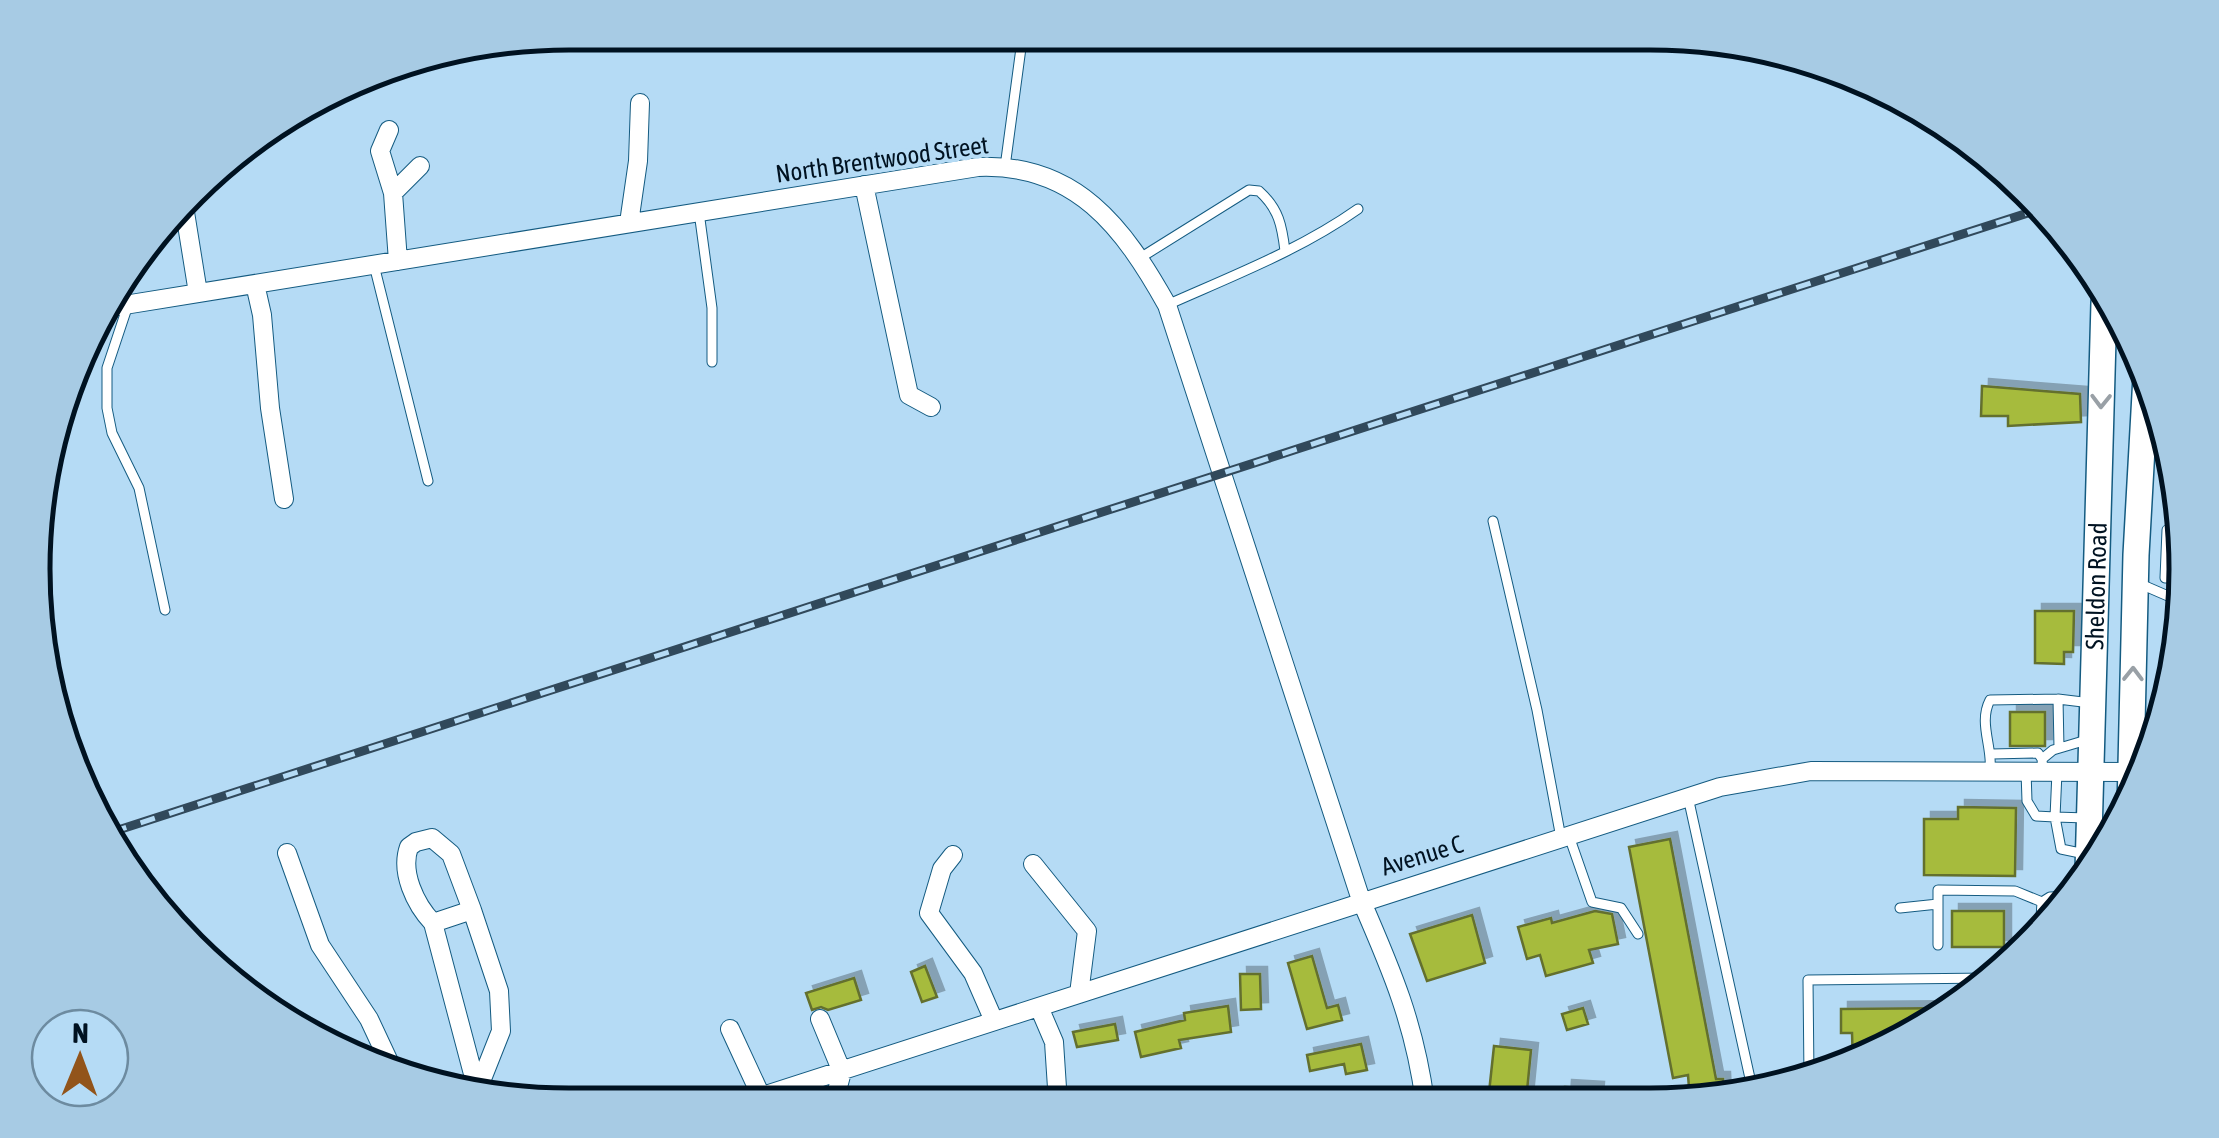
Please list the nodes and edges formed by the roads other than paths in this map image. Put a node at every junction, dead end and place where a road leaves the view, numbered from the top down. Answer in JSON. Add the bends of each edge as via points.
{"nodes":[{"id":1,"x":1021,"y":50,"type":"edge"},
{"id":2,"x":640,"y":104,"type":"dead end"},
{"id":3,"x":389,"y":130,"type":"dead end"},
{"id":4,"x":420,"y":166,"type":"dead end"},
{"id":5,"x":1005,"y":166,"type":"junction"},
{"id":6,"x":864,"y":185,"type":"junction"},
{"id":7,"x":393,"y":193,"type":"junction"},
{"id":8,"x":1358,"y":209,"type":"dead end"},
{"id":9,"x":700,"y":212,"type":"junction"},
{"id":10,"x":186,"y":219,"type":"edge"},
{"id":11,"x":629,"y":223,"type":"junction"},
{"id":12,"x":1286,"y":251,"type":"junction"},
{"id":13,"x":1140,"y":258,"type":"junction"},
{"id":14,"x":398,"y":261,"type":"junction"},
{"id":15,"x":374,"y":265,"type":"junction"},
{"id":16,"x":255,"y":284,"type":"junction"},
{"id":17,"x":198,"y":293,"type":"junction"},
{"id":18,"x":128,"y":305,"type":"junction"},
{"id":19,"x":1167,"y":305,"type":"junction"},
{"id":20,"x":122,"y":306,"type":"edge"},
{"id":21,"x":2108,"y":326,"type":"edge"},
{"id":22,"x":712,"y":362,"type":"dead end"},
{"id":23,"x":931,"y":407,"type":"dead end"},
{"id":24,"x":2144,"y":412,"type":"edge"},
{"id":25,"x":428,"y":481,"type":"dead end"},
{"id":26,"x":284,"y":499,"type":"dead end"},
{"id":27,"x":1493,"y":521,"type":"dead end"},
{"id":28,"x":2168,"y":530,"type":"edge"},
{"id":29,"x":2136,"y":555,"type":"junction"},
{"id":30,"x":2098,"y":556,"type":"junction"},
{"id":31,"x":2166,"y":556,"type":"junction"},
{"id":32,"x":2169,"y":578,"type":"edge"},
{"id":33,"x":2135,"y":583,"type":"junction"},
{"id":34,"x":2168,"y":596,"type":"edge"},
{"id":35,"x":165,"y":610,"type":"dead end"},
{"id":36,"x":2058,"y":699,"type":"junction"},
{"id":37,"x":2094,"y":703,"type":"junction"},
{"id":38,"x":2093,"y":739,"type":"junction"},
{"id":39,"x":2059,"y":748,"type":"junction"},
{"id":40,"x":2136,"y":750,"type":"edge"},
{"id":41,"x":1991,"y":762,"type":"junction"},
{"id":42,"x":2042,"y":768,"type":"junction"},
{"id":43,"x":2092,"y":772,"type":"junction"},
{"id":44,"x":2127,"y":772,"type":"edge"},
{"id":45,"x":1688,"y":798,"type":"junction"},
{"id":46,"x":2056,"y":816,"type":"junction"},
{"id":47,"x":2090,"y":818,"type":"junction"},
{"id":48,"x":1565,"y":837,"type":"junction"},
{"id":49,"x":2089,"y":844,"type":"edge"},
{"id":50,"x":286,"y":854,"type":"dead end"},
{"id":51,"x":953,"y":855,"type":"dead end"},
{"id":52,"x":2081,"y":859,"type":"edge"},
{"id":53,"x":1033,"y":864,"type":"dead end"},
{"id":54,"x":2053,"y":896,"type":"edge"},
{"id":55,"x":1361,"y":900,"type":"junction"},
{"id":56,"x":2042,"y":902,"type":"junction"},
{"id":57,"x":1938,"y":904,"type":"junction"},
{"id":58,"x":1900,"y":908,"type":"dead end"},
{"id":59,"x":2042,"y":909,"type":"edge"},
{"id":60,"x":472,"y":910,"type":"junction"},
{"id":61,"x":432,"y":923,"type":"junction"},
{"id":62,"x":1638,"y":934,"type":"dead end"},
{"id":63,"x":1938,"y":944,"type":"dead end"},
{"id":64,"x":1969,"y":978,"type":"edge"},
{"id":65,"x":1078,"y":994,"type":"junction"},
{"id":66,"x":1039,"y":1007,"type":"junction"},
{"id":67,"x":820,"y":1019,"type":"dead end"},
{"id":68,"x":994,"y":1021,"type":"junction"},
{"id":69,"x":730,"y":1029,"type":"dead end"},
{"id":70,"x":385,"y":1054,"type":"edge"},
{"id":71,"x":1809,"y":1062,"type":"edge"},
{"id":72,"x":841,"y":1069,"type":"junction"},
{"id":73,"x":1751,"y":1078,"type":"edge"},
{"id":74,"x":474,"y":1079,"type":"edge"},
{"id":75,"x":481,"y":1080,"type":"edge"},
{"id":76,"x":757,"y":1088,"type":"edge"},
{"id":77,"x":785,"y":1088,"type":"edge"},
{"id":78,"x":837,"y":1088,"type":"edge"},
{"id":79,"x":1057,"y":1088,"type":"edge"},
{"id":80,"x":1423,"y":1088,"type":"edge"}],
"edges":[{"from":1,"to":5,"type":"lane"},
{"from":2,"to":11,"type":"street"},
{"from":3,"to":7,"type":"street","via":[[380,151]]},
{"from":4,"to":7,"type":"street"},
{"from":5,"to":6,"type":"street","name":"North Brentwood Street"},
{"from":5,"to":13,"type":"street","name":"North Brentwood Street","via":[[1087,197]]},
{"from":6,"to":9,"type":"street","name":"North Brentwood Street"},
{"from":6,"to":23,"type":"street","via":[[909,394]]},
{"from":7,"to":14,"type":"street"},
{"from":8,"to":12,"type":"lane"},
{"from":9,"to":11,"type":"street","name":"North Brentwood Street"},
{"from":9,"to":22,"type":"lane"},
{"from":10,"to":17,"type":"street"},
{"from":11,"to":14,"type":"street","name":"North Brentwood Street"},
{"from":12,"to":13,"type":"lane","via":[[1276,210],[1260,191],[1249,190]]},
{"from":12,"to":19,"type":"lane"},
{"from":13,"to":19,"type":"street","name":"North Brentwood Street"},
{"from":14,"to":15,"type":"street","name":"North Brentwood Street"},
{"from":15,"to":16,"type":"street","name":"North Brentwood Street"},
{"from":15,"to":25,"type":"lane"},
{"from":16,"to":17,"type":"street","name":"North Brentwood Street"},
{"from":16,"to":26,"type":"street"},
{"from":17,"to":18,"type":"street","name":"North Brentwood Street"},
{"from":18,"to":20,"type":"street","name":"North Brentwood Street"},
{"from":18,"to":35,"type":"lane","via":[[107,368],[107,408],[139,488]]},
{"from":19,"to":55,"type":"street","name":"North Brentwood Street"},
{"from":21,"to":30,"type":"main road","name":"Sheldon Road","one_way":true},
{"from":24,"to":29,"type":"main road","name":"Sheldon Road"},
{"from":27,"to":48,"type":"lane"},
{"from":28,"to":31,"type":"lane"},
{"from":29,"to":30,"type":"main road"},
{"from":29,"to":31,"type":"lane"},
{"from":29,"to":33,"type":"main road","name":"Sheldon Road"},
{"from":30,"to":37,"type":"main road","name":"Sheldon Road"},
{"from":31,"to":32,"type":"lane"},
{"from":33,"to":34,"type":"lane"},
{"from":40,"to":33,"type":"main road","name":"Sheldon Road","one_way":true},
{"from":36,"to":37,"type":"lane"},
{"from":36,"to":39,"type":"lane"},
{"from":36,"to":41,"type":"lane","via":[[1990,700],[1985,710]]},
{"from":37,"to":38,"type":"main road","name":"Sheldon Road"},
{"from":38,"to":39,"type":"lane"},
{"from":38,"to":43,"type":"main road","name":"Sheldon Road"},
{"from":39,"to":42,"type":"lane"},
{"from":41,"to":42,"type":"street","name":"Avenue C"},
{"from":41,"to":45,"type":"street","name":"Avenue C","via":[[1811,771]]},
{"from":42,"to":43,"type":"street","name":"Avenue C"},
{"from":42,"to":46,"type":"lane"},
{"from":42,"to":46,"type":"lane","via":[[2029,808],[2036,816]]},
{"from":43,"to":44,"type":"street","name":"Avenue C"},
{"from":43,"to":47,"type":"main road","name":"Sheldon Road"},
{"from":45,"to":48,"type":"street","name":"Avenue C"},
{"from":45,"to":73,"type":"lane"},
{"from":46,"to":47,"type":"lane"},
{"from":46,"to":52,"type":"lane","via":[[2061,849]]},
{"from":47,"to":49,"type":"main road","name":"Sheldon Road"},
{"from":48,"to":55,"type":"street","name":"Avenue C"},
{"from":48,"to":62,"type":"lane","via":[[1592,902],[1621,908]]},
{"from":50,"to":70,"type":"street","via":[[320,945]]},
{"from":51,"to":68,"type":"street","via":[[928,913],[973,974]]},
{"from":53,"to":65,"type":"street","via":[[1087,930]]},
{"from":54,"to":56,"type":"lane"},
{"from":55,"to":65,"type":"street","name":"Avenue C"},
{"from":55,"to":80,"type":"street","name":"North Brentwood Street","via":[[1399,986]]},
{"from":56,"to":57,"type":"lane","via":[[2015,892],[1938,890]]},
{"from":56,"to":59,"type":"lane"},
{"from":57,"to":58,"type":"lane"},
{"from":57,"to":63,"type":"lane"},
{"from":60,"to":61,"type":"street"},
{"from":60,"to":61,"type":"street","via":[[444,845],[432,838],[416,842],[405,867]]},
{"from":60,"to":75,"type":"street","via":[[498,992],[501,1031]]},
{"from":61,"to":74,"type":"street"},
{"from":64,"to":71,"type":"lane","via":[[1808,980]]},
{"from":65,"to":66,"type":"street","name":"Avenue C"},
{"from":66,"to":68,"type":"street","name":"Avenue C"},
{"from":66,"to":79,"type":"street","via":[[1054,1042]]},
{"from":67,"to":72,"type":"street"},
{"from":68,"to":72,"type":"street","name":"Avenue C"},
{"from":69,"to":76,"type":"street"},
{"from":72,"to":77,"type":"street","name":"Avenue C"},
{"from":72,"to":78,"type":"street"}]}
